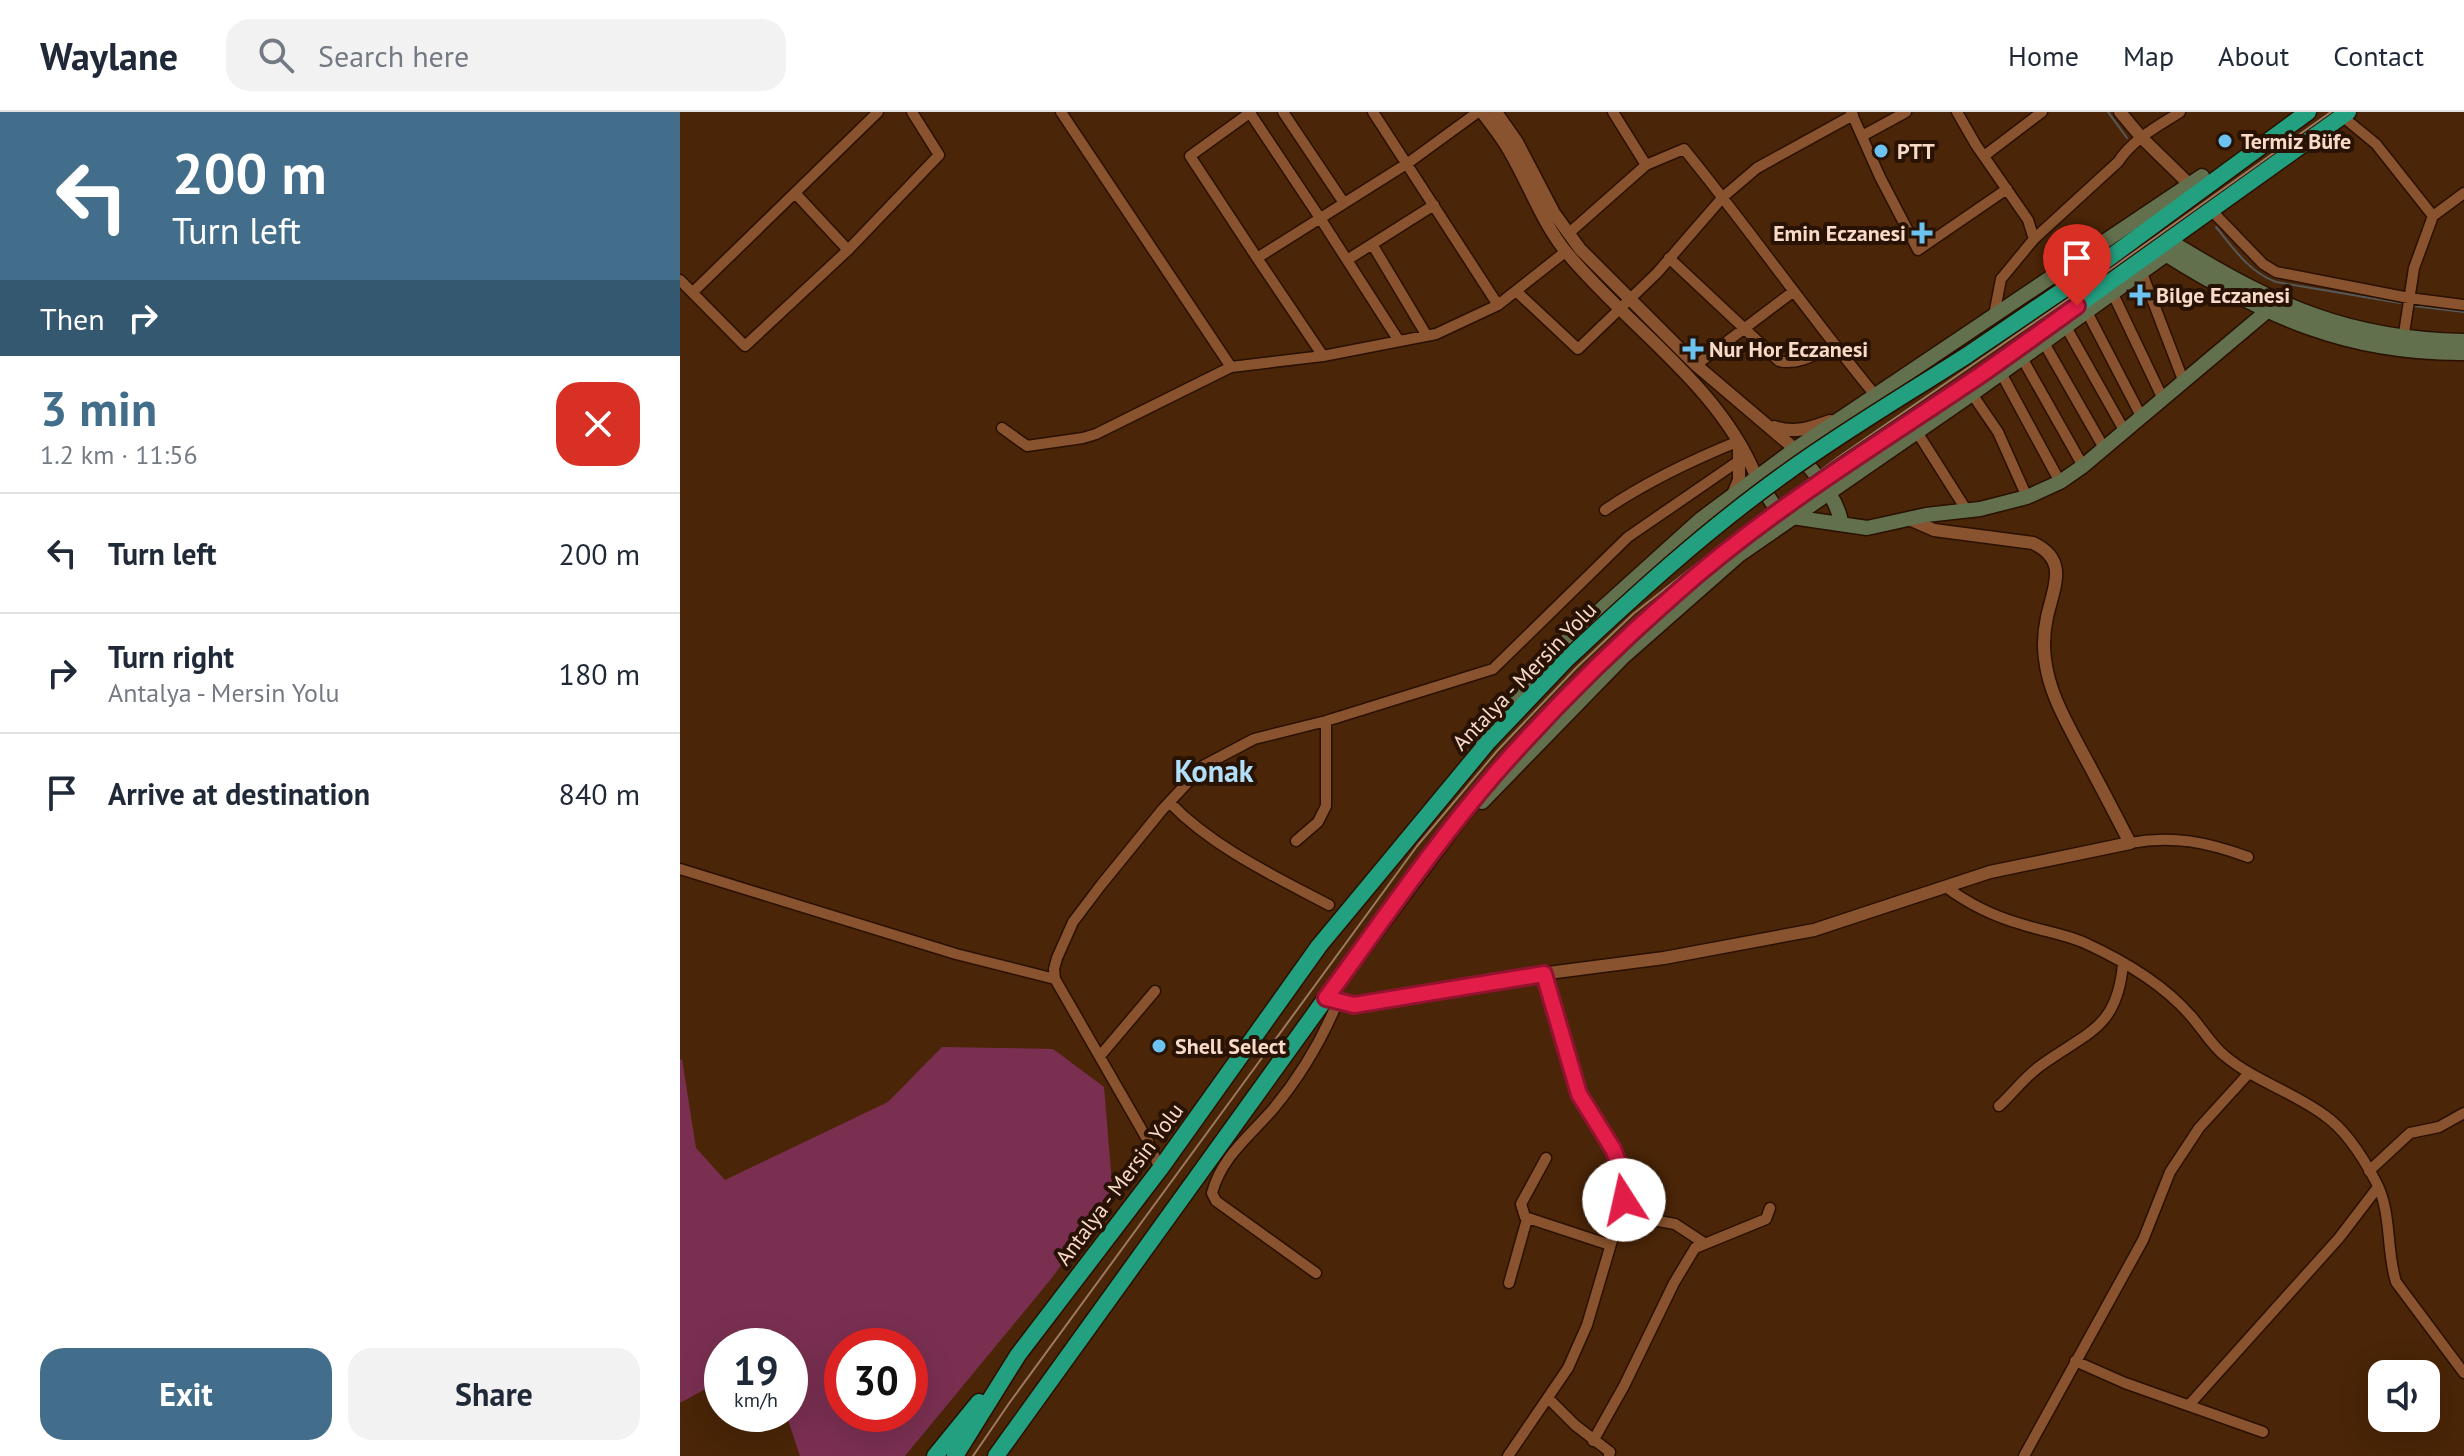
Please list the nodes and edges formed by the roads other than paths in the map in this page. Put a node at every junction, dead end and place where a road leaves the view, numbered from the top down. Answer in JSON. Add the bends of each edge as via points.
{"nodes":[{"id":1,"x":878,"y":112,"type":"edge"},
{"id":2,"x":912,"y":112,"type":"edge"},
{"id":3,"x":1061,"y":112,"type":"edge"},
{"id":4,"x":1250,"y":112,"type":"edge"},
{"id":5,"x":1283,"y":112,"type":"edge"},
{"id":6,"x":1373,"y":112,"type":"edge"},
{"id":7,"x":1480,"y":112,"type":"edge"},
{"id":8,"x":1496,"y":112,"type":"edge"},
{"id":9,"x":1613,"y":112,"type":"edge"},
{"id":10,"x":1906,"y":112,"type":"edge"},
{"id":11,"x":1957,"y":112,"type":"edge"},
{"id":12,"x":2042,"y":112,"type":"edge"},
{"id":13,"x":2120,"y":112,"type":"edge"},
{"id":14,"x":2180,"y":112,"type":"edge"},
{"id":15,"x":2289,"y":112,"type":"edge"},
{"id":16,"x":2308,"y":112,"type":"edge"},
{"id":17,"x":1852,"y":114,"type":"edge"},
{"id":18,"x":2345,"y":114,"type":"edge"},
{"id":19,"x":1862,"y":136,"type":"junction"},
{"id":20,"x":2141,"y":137,"type":"junction"},
{"id":21,"x":2267,"y":141,"type":"junction"},
{"id":22,"x":1984,"y":156,"type":"junction"},
{"id":23,"x":1408,"y":163,"type":"junction"},
{"id":24,"x":1646,"y":165,"type":"junction"},
{"id":25,"x":2195,"y":180,"type":"junction"},
{"id":26,"x":2007,"y":189,"type":"junction"},
{"id":27,"x":795,"y":193,"type":"junction"},
{"id":28,"x":2464,"y":193,"type":"edge"},
{"id":29,"x":1723,"y":197,"type":"junction"},
{"id":30,"x":1344,"y":203,"type":"junction"},
{"id":31,"x":1434,"y":205,"type":"junction"},
{"id":32,"x":2205,"y":214,"type":"junction"},
{"id":33,"x":2433,"y":216,"type":"junction"},
{"id":34,"x":1320,"y":218,"type":"junction"},
{"id":35,"x":1568,"y":234,"type":"junction"},
{"id":36,"x":2034,"y":239,"type":"junction"},
{"id":37,"x":1372,"y":244,"type":"junction"},
{"id":38,"x":848,"y":250,"type":"junction"},
{"id":39,"x":2173,"y":250,"type":"junction"},
{"id":40,"x":1565,"y":252,"type":"junction"},
{"id":41,"x":1257,"y":258,"type":"junction"},
{"id":42,"x":1669,"y":258,"type":"junction"},
{"id":43,"x":1347,"y":260,"type":"junction"},
{"id":44,"x":2142,"y":273,"type":"junction"},
{"id":45,"x":680,"y":280,"type":"edge"},
{"id":46,"x":1516,"y":291,"type":"junction"},
{"id":47,"x":1794,"y":291,"type":"junction"},
{"id":48,"x":693,"y":292,"type":"junction"},
{"id":49,"x":2113,"y":294,"type":"junction"},
{"id":50,"x":2409,"y":298,"type":"junction"},
{"id":51,"x":1624,"y":304,"type":"junction"},
{"id":52,"x":1498,"y":305,"type":"junction"},
{"id":53,"x":2269,"y":305,"type":"junction"},
{"id":54,"x":2464,"y":305,"type":"edge"},
{"id":55,"x":2087,"y":312,"type":"junction"},
{"id":56,"x":1994,"y":315,"type":"junction"},
{"id":57,"x":2066,"y":327,"type":"junction"},
{"id":58,"x":1744,"y":329,"type":"junction"},
{"id":59,"x":1427,"y":336,"type":"junction"},
{"id":60,"x":1399,"y":341,"type":"junction"},
{"id":61,"x":2464,"y":341,"type":"edge"},
{"id":62,"x":2044,"y":343,"type":"junction"},
{"id":63,"x":2403,"y":344,"type":"junction"},
{"id":64,"x":1834,"y":345,"type":"junction"},
{"id":65,"x":2464,"y":353,"type":"edge"},
{"id":66,"x":1323,"y":356,"type":"junction"},
{"id":67,"x":2022,"y":358,"type":"junction"},
{"id":68,"x":1696,"y":365,"type":"junction"},
{"id":69,"x":1231,"y":367,"type":"junction"},
{"id":70,"x":2001,"y":373,"type":"junction"},
{"id":71,"x":2183,"y":380,"type":"junction"},
{"id":72,"x":1972,"y":394,"type":"junction"},
{"id":73,"x":1875,"y":395,"type":"junction"},
{"id":74,"x":2162,"y":397,"type":"junction"},
{"id":75,"x":1844,"y":416,"type":"junction"},
{"id":76,"x":2141,"y":416,"type":"junction"},
{"id":77,"x":1769,"y":426,"type":"junction"},
{"id":78,"x":1002,"y":428,"type":"dead end"},
{"id":79,"x":2124,"y":430,"type":"junction"},
{"id":80,"x":1917,"y":432,"type":"junction"},
{"id":81,"x":1739,"y":441,"type":"junction"},
{"id":82,"x":2104,"y":448,"type":"junction"},
{"id":83,"x":1795,"y":449,"type":"junction"},
{"id":84,"x":1740,"y":460,"type":"junction"},
{"id":85,"x":2083,"y":466,"type":"junction"},
{"id":86,"x":1756,"y":476,"type":"junction"},
{"id":87,"x":2060,"y":482,"type":"junction"},
{"id":88,"x":1828,"y":492,"type":"junction"},
{"id":89,"x":1733,"y":494,"type":"junction"},
{"id":90,"x":2027,"y":497,"type":"junction"},
{"id":91,"x":1605,"y":510,"type":"dead end"},
{"id":92,"x":1967,"y":511,"type":"junction"},
{"id":93,"x":1792,"y":517,"type":"junction"},
{"id":94,"x":1909,"y":519,"type":"junction"},
{"id":95,"x":1841,"y":522,"type":"junction"},
{"id":96,"x":1326,"y":721,"type":"junction"},
{"id":97,"x":1450,"y":787,"type":"junction"},
{"id":98,"x":1170,"y":803,"type":"junction"},
{"id":99,"x":1296,"y":841,"type":"dead end"},
{"id":100,"x":2130,"y":843,"type":"junction"},
{"id":101,"x":2248,"y":857,"type":"dead end"},
{"id":102,"x":680,"y":869,"type":"edge"},
{"id":103,"x":1413,"y":881,"type":"junction"},
{"id":104,"x":1946,"y":887,"type":"junction"},
{"id":105,"x":1329,"y":905,"type":"dead end"},
{"id":106,"x":2123,"y":964,"type":"junction"},
{"id":107,"x":1544,"y":974,"type":"junction"},
{"id":108,"x":1055,"y":979,"type":"junction"},
{"id":109,"x":1155,"y":991,"type":"dead end"},
{"id":110,"x":1332,"y":999,"type":"junction"},
{"id":111,"x":1100,"y":1056,"type":"junction"},
{"id":112,"x":2249,"y":1073,"type":"junction"},
{"id":113,"x":1999,"y":1106,"type":"dead end"},
{"id":114,"x":2464,"y":1113,"type":"edge"},
{"id":115,"x":1546,"y":1158,"type":"dead end"},
{"id":116,"x":1160,"y":1169,"type":"junction"},
{"id":117,"x":2369,"y":1171,"type":"junction"},
{"id":118,"x":2378,"y":1187,"type":"junction"},
{"id":119,"x":1770,"y":1208,"type":"dead end"},
{"id":120,"x":1620,"y":1214,"type":"junction"},
{"id":121,"x":1527,"y":1219,"type":"junction"},
{"id":122,"x":1704,"y":1243,"type":"junction"},
{"id":123,"x":1610,"y":1245,"type":"junction"},
{"id":124,"x":1316,"y":1273,"type":"dead end"},
{"id":125,"x":1509,"y":1283,"type":"dead end"},
{"id":126,"x":1018,"y":1355,"type":"junction"},
{"id":127,"x":2075,"y":1361,"type":"junction"},
{"id":128,"x":2464,"y":1373,"type":"edge"},
{"id":129,"x":1548,"y":1398,"type":"junction"},
{"id":130,"x":2189,"y":1405,"type":"junction"},
{"id":131,"x":2263,"y":1432,"type":"dead end"},
{"id":132,"x":1593,"y":1441,"type":"junction"},
{"id":133,"x":935,"y":1456,"type":"edge"},
{"id":134,"x":955,"y":1456,"type":"edge"},
{"id":135,"x":998,"y":1456,"type":"edge"},
{"id":136,"x":1508,"y":1456,"type":"edge"},
{"id":137,"x":1609,"y":1456,"type":"edge"},
{"id":138,"x":2024,"y":1456,"type":"edge"}],
"edges":[{"from":1,"to":27,"type":"street"},
{"from":2,"to":38,"type":"street","via":[[939,155]]},
{"from":3,"to":69,"type":"street"},
{"from":4,"to":34,"type":"street"},
{"from":4,"to":41,"type":"street","via":[[1190,156]]},
{"from":5,"to":30,"type":"street"},
{"from":6,"to":23,"type":"street"},
{"from":7,"to":23,"type":"street"},
{"from":7,"to":40,"type":"street","via":[[1506,145]]},
{"from":8,"to":35,"type":"street"},
{"from":9,"to":24,"type":"street"},
{"from":10,"to":19,"type":"street"},
{"from":11,"to":22,"type":"street"},
{"from":12,"to":22,"type":"street"},
{"from":13,"to":20,"type":"street"},
{"from":14,"to":20,"type":"street"},
{"from":15,"to":25,"type":"highway"},
{"from":16,"to":21,"type":"highway","name":"Antalya - Mersin Yolu"},
{"from":17,"to":19,"type":"street"},
{"from":17,"to":29,"type":"street","via":[[1757,168]]},
{"from":18,"to":32,"type":"highway","name":"Antalya - Mersin Yolu"},
{"from":18,"to":33,"type":"street"},
{"from":19,"to":26,"type":"street","via":[[1918,250]]},
{"from":20,"to":25,"type":"street"},
{"from":20,"to":36,"type":"street"},
{"from":21,"to":25,"type":"highway"},
{"from":21,"to":97,"type":"highway","name":"Antalya - Mersin Yolu","bridge":true,"via":[[2094,269],[1761,491],[1666,568],[1566,660]]},
{"from":22,"to":26,"type":"street"},
{"from":23,"to":30,"type":"street"},
{"from":23,"to":31,"type":"street"},
{"from":24,"to":29,"type":"street","via":[[1684,149]]},
{"from":24,"to":35,"type":"street"},
{"from":25,"to":56,"type":"main road"},
{"from":26,"to":36,"type":"street"},
{"from":27,"to":38,"type":"street"},
{"from":27,"to":48,"type":"street"},
{"from":28,"to":33,"type":"street"},
{"from":29,"to":42,"type":"street"},
{"from":29,"to":47,"type":"street"},
{"from":30,"to":34,"type":"street"},
{"from":31,"to":37,"type":"street"},
{"from":31,"to":52,"type":"street"},
{"from":32,"to":39,"type":"highway"},
{"from":32,"to":50,"type":"street","via":[[2276,272]]},
{"from":32,"to":103,"type":"highway","name":"Antalya - Mersin Yolu","bridge":true,"via":[[1717,558],[1584,679],[1494,776]]},
{"from":33,"to":50,"type":"street"},
{"from":34,"to":41,"type":"street"},
{"from":34,"to":43,"type":"street"},
{"from":35,"to":51,"type":"street"},
{"from":36,"to":56,"type":"street","via":[[2001,279]]},
{"from":37,"to":43,"type":"street"},
{"from":37,"to":59,"type":"street"},
{"from":38,"to":48,"type":"street","via":[[745,346]]},
{"from":39,"to":44,"type":"main road"},
{"from":39,"to":53,"type":"main road","via":[[2224,274]]},
{"from":40,"to":46,"type":"street"},
{"from":40,"to":51,"type":"street"},
{"from":41,"to":66,"type":"street"},
{"from":42,"to":51,"type":"street"},
{"from":42,"to":58,"type":"street"},
{"from":43,"to":60,"type":"street"},
{"from":44,"to":49,"type":"main road"},
{"from":44,"to":71,"type":"street"},
{"from":45,"to":48,"type":"street"},
{"from":46,"to":51,"type":"street","via":[[1578,349]]},
{"from":46,"to":52,"type":"street"},
{"from":47,"to":58,"type":"street"},
{"from":47,"to":64,"type":"street"},
{"from":49,"to":55,"type":"main road"},
{"from":49,"to":74,"type":"street"},
{"from":50,"to":54,"type":"street"},
{"from":50,"to":63,"type":"street"},
{"from":51,"to":68,"type":"street"},
{"from":51,"to":81,"type":"street"},
{"from":52,"to":59,"type":"street"},
{"from":53,"to":63,"type":"main road","via":[[2345,339],[2380,348]]},
{"from":53,"to":71,"type":"main road"},
{"from":55,"to":57,"type":"main road"},
{"from":55,"to":76,"type":"street"},
{"from":56,"to":73,"type":"main road"},
{"from":57,"to":62,"type":"main road"},
{"from":57,"to":79,"type":"street"},
{"from":58,"to":64,"type":"street","via":[[1783,363],[1798,362]]},
{"from":58,"to":68,"type":"street"},
{"from":59,"to":60,"type":"street"},
{"from":60,"to":66,"type":"street"},
{"from":61,"to":63,"type":"main road"},
{"from":62,"to":67,"type":"main road"},
{"from":62,"to":82,"type":"street"},
{"from":63,"to":65,"type":"main road","via":[[2432,353]]},
{"from":64,"to":73,"type":"street"},
{"from":66,"to":69,"type":"street"},
{"from":67,"to":70,"type":"main road"},
{"from":67,"to":85,"type":"street"},
{"from":68,"to":77,"type":"street"},
{"from":69,"to":78,"type":"street","via":[[1083,438],[1027,446]]},
{"from":70,"to":72,"type":"main road"},
{"from":70,"to":87,"type":"street"},
{"from":71,"to":74,"type":"main road"},
{"from":72,"to":80,"type":"main road"},
{"from":72,"to":90,"type":"street","via":[[1998,432]]},
{"from":73,"to":75,"type":"main road"},
{"from":74,"to":76,"type":"main road"},
{"from":75,"to":77,"type":"street","via":[[1806,430]]},
{"from":75,"to":83,"type":"main road"},
{"from":76,"to":79,"type":"main road"},
{"from":77,"to":83,"type":"street"},
{"from":79,"to":82,"type":"main road"},
{"from":80,"to":88,"type":"main road"},
{"from":80,"to":92,"type":"street"},
{"from":81,"to":84,"type":"street"},
{"from":81,"to":86,"type":"street"},
{"from":81,"to":91,"type":"street"},
{"from":82,"to":85,"type":"main road"},
{"from":83,"to":86,"type":"main road"},
{"from":83,"to":88,"type":"main road"},
{"from":84,"to":89,"type":"street"},
{"from":84,"to":96,"type":"street","via":[[1628,537],[1493,669]]},
{"from":85,"to":87,"type":"main road"},
{"from":86,"to":89,"type":"main road"},
{"from":86,"to":93,"type":"main road","via":[[1775,507]]},
{"from":87,"to":90,"type":"main road"},
{"from":88,"to":93,"type":"main road"},
{"from":88,"to":95,"type":"main road"},
{"from":89,"to":97,"type":"main road","via":[[1568,639],[1511,700]]},
{"from":90,"to":92,"type":"main road"},
{"from":92,"to":94,"type":"main road"},
{"from":93,"to":95,"type":"main road"},
{"from":93,"to":103,"type":"main road","via":[[1739,555],[1622,658]]},
{"from":94,"to":95,"type":"main road","via":[[1867,528]]},
{"from":94,"to":100,"type":"street","via":[[1934,530],[2033,543],[2052,557],[2057,581],[2043,646],[2047,675]]},
{"from":96,"to":98,"type":"street","via":[[1254,739],[1224,754],[1203,766]]},
{"from":96,"to":99,"type":"street","via":[[1326,806],[1318,822]]},
{"from":97,"to":116,"type":"highway","name":"Antalya - Mersin Yolu","via":[[1319,946]]},
{"from":98,"to":105,"type":"street","via":[[1237,854]]},
{"from":98,"to":108,"type":"street","via":[[1073,922],[1057,958]]},
{"from":100,"to":101,"type":"street","via":[[2201,841]]},
{"from":100,"to":104,"type":"street","via":[[1990,872]]},
{"from":102,"to":108,"type":"street"},
{"from":103,"to":110,"type":"highway","name":"Antalya - Mersin Yolu"},
{"from":104,"to":106,"type":"street","via":[[1988,913],[2084,943]]},
{"from":104,"to":107,"type":"street","via":[[1814,930]]},
{"from":106,"to":112,"type":"street","via":[[2173,997],[2224,1056]]},
{"from":106,"to":113,"type":"street","via":[[2116,1002],[2099,1027],[2039,1066]]},
{"from":107,"to":110,"type":"street","via":[[1354,1005]]},
{"from":107,"to":120,"type":"street","via":[[1579,1094],[1623,1175]]},
{"from":108,"to":111,"type":"street"},
{"from":109,"to":111,"type":"street"},
{"from":110,"to":124,"type":"street","via":[[1323,1037],[1309,1062],[1229,1155],[1212,1193]]},
{"from":110,"to":135,"type":"highway","name":"Antalya - Mersin Yolu"},
{"from":111,"to":116,"type":"street"},
{"from":112,"to":117,"type":"street","via":[[2326,1116]]},
{"from":112,"to":127,"type":"street","via":[[2199,1128],[2170,1172],[2143,1240]]},
{"from":114,"to":117,"type":"street","via":[[2439,1127],[2410,1133]]},
{"from":115,"to":121,"type":"street","via":[[1521,1204]]},
{"from":116,"to":126,"type":"highway","name":"Antalya - Mersin Yolu"},
{"from":117,"to":118,"type":"street"},
{"from":118,"to":128,"type":"street","via":[[2396,1282]]},
{"from":118,"to":130,"type":"street"},
{"from":119,"to":122,"type":"street","via":[[1766,1219]]},
{"from":120,"to":122,"type":"street","via":[[1675,1224]]},
{"from":120,"to":123,"type":"street"},
{"from":121,"to":123,"type":"street"},
{"from":121,"to":125,"type":"street"},
{"from":122,"to":132,"type":"street","via":[[1684,1265]]},
{"from":123,"to":129,"type":"street","via":[[1587,1325]]},
{"from":126,"to":133,"type":"highway"},
{"from":126,"to":134,"type":"highway","name":"Antalya - Mersin Yolu"},
{"from":127,"to":130,"type":"street"},
{"from":127,"to":138,"type":"street"},
{"from":129,"to":132,"type":"street"},
{"from":129,"to":136,"type":"street"},
{"from":130,"to":131,"type":"street"},
{"from":132,"to":137,"type":"street"}]}
